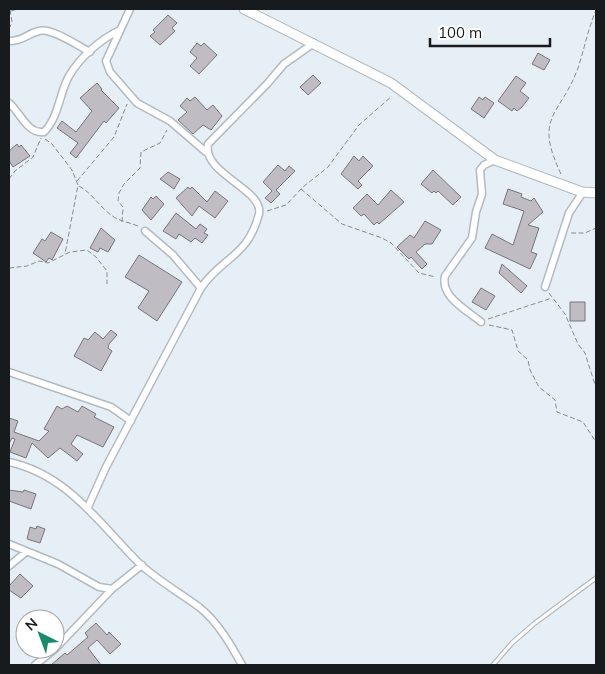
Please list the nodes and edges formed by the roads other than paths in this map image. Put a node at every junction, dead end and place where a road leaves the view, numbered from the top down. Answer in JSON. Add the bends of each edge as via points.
{"nodes":[{"id":1,"x":130,"y":9,"type":"edge"},
{"id":2,"x":244,"y":9,"type":"edge"},
{"id":3,"x":120,"y":30,"type":"junction"},
{"id":4,"x":9,"y":41,"type":"edge"},
{"id":5,"x":314,"y":43,"type":"junction"},
{"id":6,"x":90,"y":52,"type":"junction"},
{"id":7,"x":9,"y":104,"type":"edge"},
{"id":8,"x":206,"y":152,"type":"junction"},
{"id":9,"x":495,"y":160,"type":"junction"},
{"id":10,"x":583,"y":192,"type":"junction"},
{"id":11,"x":596,"y":193,"type":"edge"},
{"id":12,"x":145,"y":230,"type":"road end"},
{"id":13,"x":545,"y":287,"type":"road end"},
{"id":14,"x":201,"y":288,"type":"junction"},
{"id":15,"x":481,"y":322,"type":"dead end"},
{"id":16,"x":9,"y":372,"type":"edge"},
{"id":17,"x":131,"y":421,"type":"junction"},
{"id":18,"x":9,"y":462,"type":"edge"},
{"id":19,"x":88,"y":506,"type":"junction"},
{"id":20,"x":9,"y":544,"type":"edge"},
{"id":21,"x":26,"y":552,"type":"junction"},
{"id":22,"x":142,"y":565,"type":"junction"},
{"id":23,"x":9,"y":566,"type":"edge"},
{"id":24,"x":596,"y":578,"type":"edge"},
{"id":25,"x":112,"y":589,"type":"junction"},
{"id":26,"x":65,"y":638,"type":"edge"},
{"id":27,"x":242,"y":665,"type":"edge"},
{"id":28,"x":494,"y":665,"type":"edge"}],
"edges":[{"from":1,"to":3,"type":"street"},
{"from":2,"to":5,"type":"street"},
{"from":3,"to":6,"type":"street","via":[[105,37]]},
{"from":3,"to":8,"type":"street","via":[[106,61],[107,66],[137,103],[170,120]]},
{"from":4,"to":6,"type":"street","via":[[23,40],[47,30]]},
{"from":5,"to":8,"type":"street","via":[[284,64],[208,144]]},
{"from":5,"to":9,"type":"street","via":[[398,88]]},
{"from":6,"to":7,"type":"street","via":[[69,77],[44,132],[35,132]]},
{"from":8,"to":14,"type":"street","via":[[231,180],[257,201],[259,212],[245,246]]},
{"from":9,"to":10,"type":"street"},
{"from":9,"to":15,"type":"street","via":[[480,170],[482,194],[472,238],[444,279],[445,290],[451,298]]},
{"from":10,"to":11,"type":"street"},
{"from":10,"to":13,"type":"street","via":[[569,213]]},
{"from":12,"to":14,"type":"street","via":[[173,255]]},
{"from":14,"to":17,"type":"street"},
{"from":16,"to":17,"type":"street","via":[[111,408]]},
{"from":17,"to":19,"type":"street"},
{"from":18,"to":19,"type":"street","via":[[42,474]]},
{"from":19,"to":22,"type":"street"},
{"from":20,"to":21,"type":"street"},
{"from":21,"to":23,"type":"street"},
{"from":21,"to":25,"type":"street"},
{"from":22,"to":25,"type":"street"},
{"from":22,"to":27,"type":"street","via":[[201,608],[218,626]]},
{"from":24,"to":28,"type":"lane","via":[[535,623]]},
{"from":25,"to":26,"type":"street"}]}
